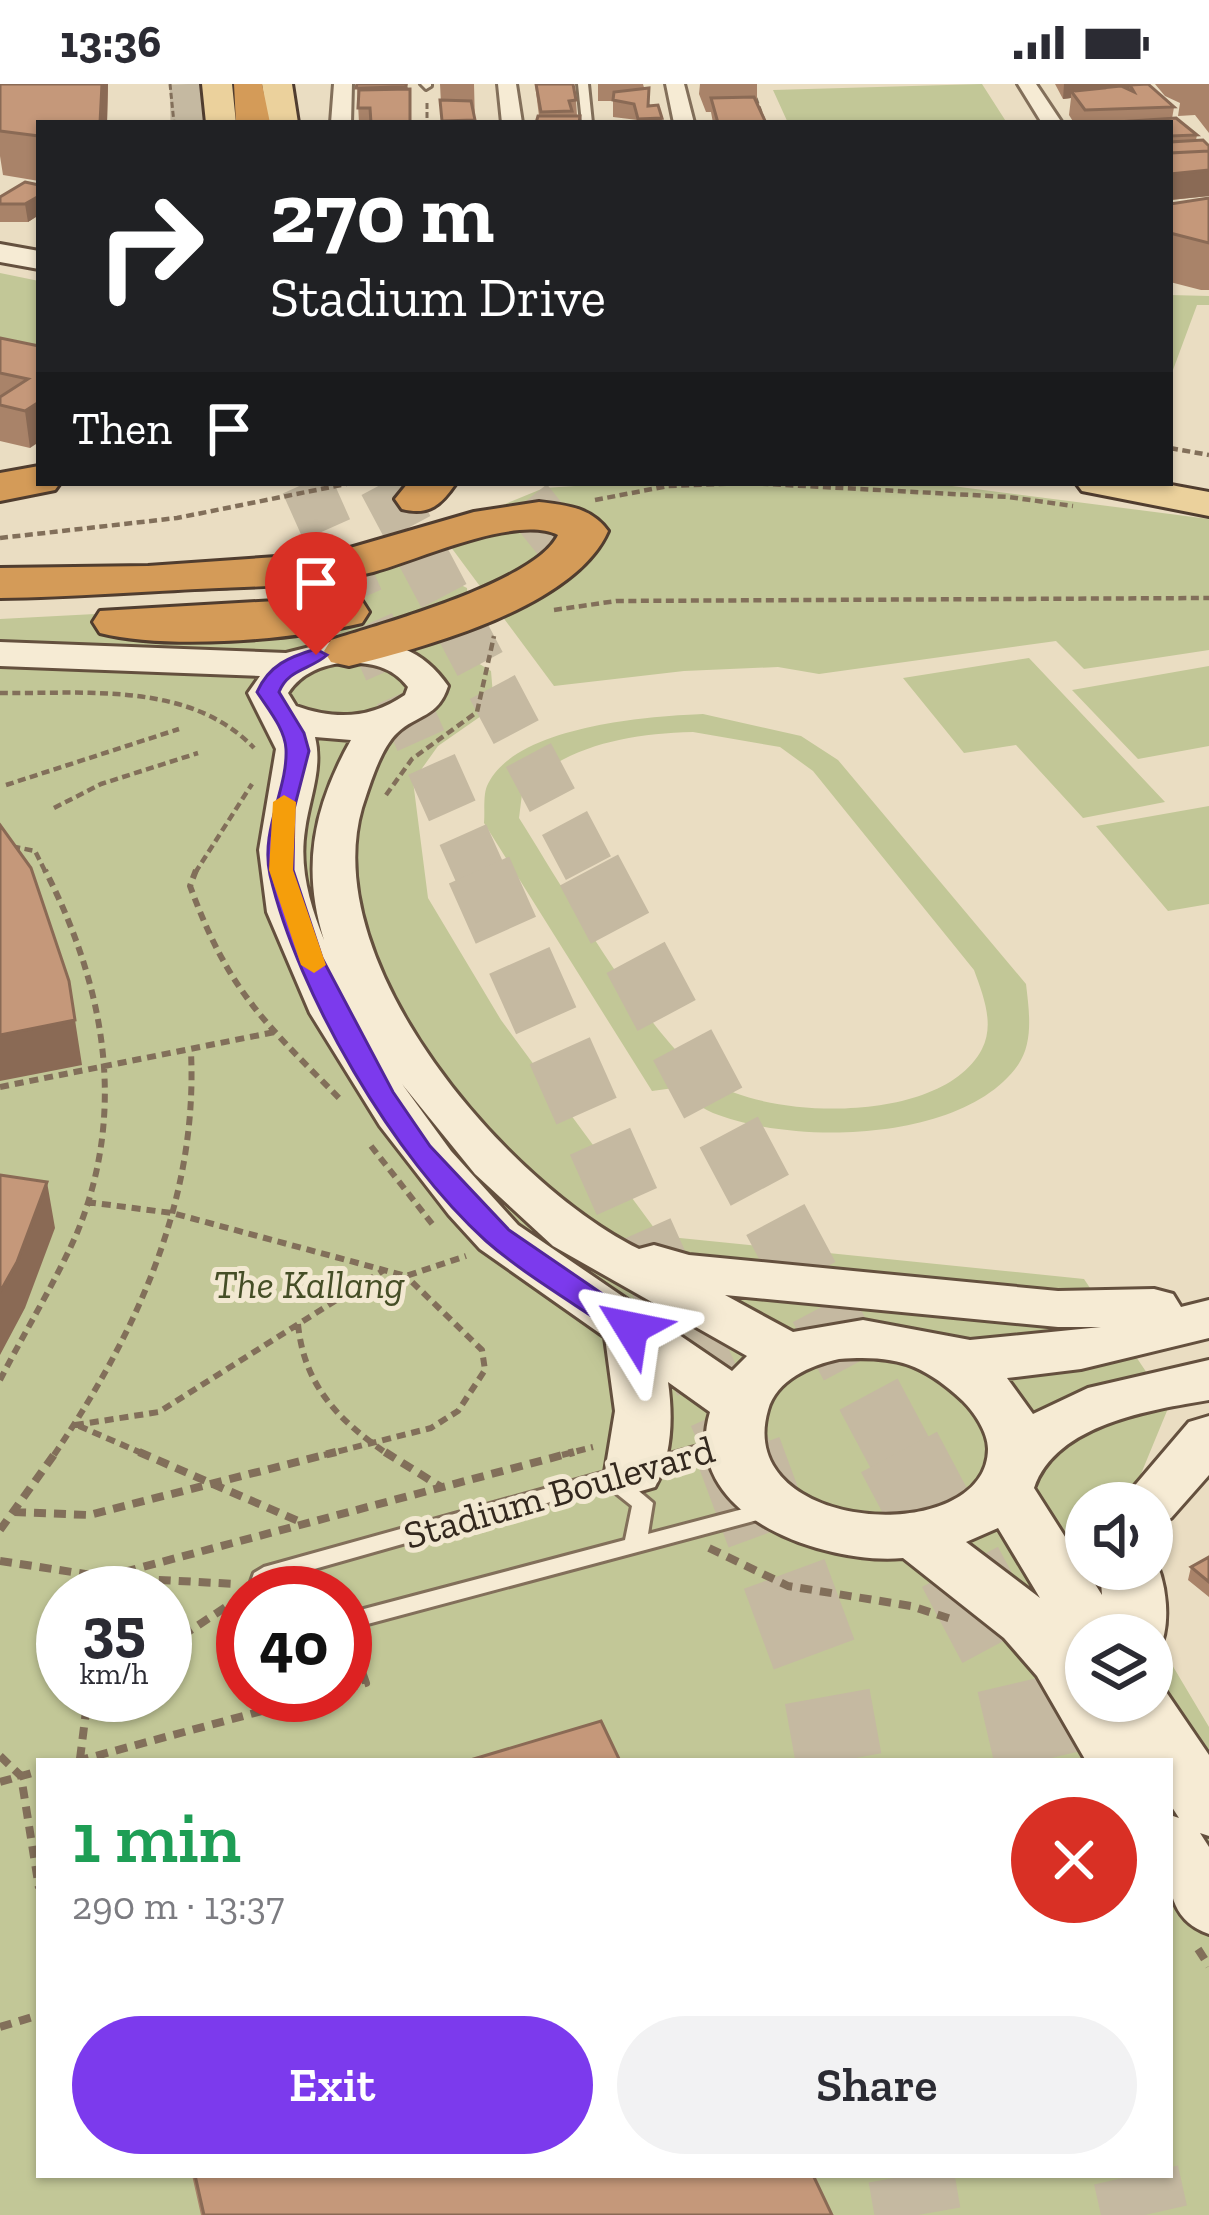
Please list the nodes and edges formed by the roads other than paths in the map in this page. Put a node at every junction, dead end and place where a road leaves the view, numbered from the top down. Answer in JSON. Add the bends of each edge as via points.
{"nodes":[{"id":1,"x":343,"y":84,"type":"edge"},
{"id":2,"x":507,"y":84,"type":"edge"},
{"id":3,"x":583,"y":84,"type":"edge"},
{"id":4,"x":675,"y":84,"type":"edge"},
{"id":5,"x":1027,"y":84,"type":"edge"},
{"id":6,"x":248,"y":95,"type":"edge"},
{"id":7,"x":224,"y":120,"type":"edge"},
{"id":8,"x":279,"y":120,"type":"edge"},
{"id":9,"x":341,"y":120,"type":"edge"},
{"id":10,"x":512,"y":120,"type":"edge"},
{"id":11,"x":587,"y":120,"type":"edge"},
{"id":12,"x":683,"y":120,"type":"edge"},
{"id":13,"x":1050,"y":120,"type":"edge"},
{"id":14,"x":0,"y":239,"type":"edge"},
{"id":15,"x":36,"y":245,"type":"edge"},
{"id":16,"x":0,"y":253,"type":"edge"},
{"id":17,"x":36,"y":259,"type":"edge"},
{"id":18,"x":1173,"y":466,"type":"edge"},
{"id":19,"x":1209,"y":472,"type":"edge"},
{"id":20,"x":36,"y":480,"type":"edge"},
{"id":21,"x":453,"y":486,"type":"edge"},
{"id":22,"x":553,"y":486,"type":"tunnel mouth"},
{"id":23,"x":0,"y":487,"type":"edge"},
{"id":24,"x":1086,"y":494,"type":"edge"},
{"id":25,"x":381,"y":499,"type":"edge"},
{"id":26,"x":1209,"y":504,"type":"edge"},
{"id":27,"x":523,"y":536,"type":"tunnel mouth"},
{"id":28,"x":0,"y":557,"type":"edge"},
{"id":29,"x":226,"y":574,"type":"junction"},
{"id":30,"x":0,"y":583,"type":"edge"},
{"id":31,"x":0,"y":620,"type":"edge"},
{"id":32,"x":349,"y":651,"type":"junction"},
{"id":33,"x":0,"y":654,"type":"edge"},
{"id":34,"x":0,"y":675,"type":"edge"},
{"id":35,"x":282,"y":696,"type":"junction"},
{"id":36,"x":381,"y":724,"type":"junction"},
{"id":37,"x":574,"y":1235,"type":"junction"},
{"id":38,"x":1209,"y":1301,"type":"edge"},
{"id":39,"x":1209,"y":1319,"type":"edge"},
{"id":40,"x":631,"y":1328,"type":"junction"},
{"id":41,"x":788,"y":1354,"type":"junction"},
{"id":42,"x":950,"y":1357,"type":"junction"},
{"id":43,"x":1209,"y":1380,"type":"edge"},
{"id":44,"x":735,"y":1423,"type":"junction"},
{"id":45,"x":1209,"y":1437,"type":"edge"},
{"id":46,"x":613,"y":1465,"type":"junction"},
{"id":47,"x":1012,"y":1472,"type":"junction"},
{"id":48,"x":1169,"y":1482,"type":"edge"},
{"id":49,"x":778,"y":1508,"type":"junction"},
{"id":50,"x":919,"y":1538,"type":"junction"},
{"id":51,"x":635,"y":1546,"type":"junction"},
{"id":52,"x":295,"y":1566,"type":"edge"},
{"id":53,"x":1083,"y":1614,"type":"edge"},
{"id":54,"x":372,"y":1617,"type":"edge"},
{"id":55,"x":1147,"y":1722,"type":"edge"},
{"id":56,"x":1165,"y":1722,"type":"edge"},
{"id":57,"x":1118,"y":1758,"type":"edge"},
{"id":58,"x":1165,"y":1758,"type":"edge"},
{"id":59,"x":1173,"y":1775,"type":"edge"},
{"id":60,"x":1193,"y":1816,"type":"edge"},
{"id":61,"x":1209,"y":1905,"type":"edge"}],
"edges":[{"from":1,"to":9,"type":"street"},
{"from":2,"to":10,"type":"street"},
{"from":3,"to":11,"type":"lane"},
{"from":4,"to":12,"type":"street"},
{"from":5,"to":13,"type":"street"},
{"from":6,"to":7,"type":"main road"},
{"from":6,"to":8,"type":"main road"},
{"from":14,"to":15,"type":"street"},
{"from":16,"to":17,"type":"street"},
{"from":18,"to":19,"type":"main road"},
{"from":20,"to":23,"type":"highway"},
{"from":21,"to":25,"type":"highway"},
{"from":22,"to":29,"type":"highway","via":[[432,532]]},
{"from":24,"to":26,"type":"main road"},
{"from":25,"to":28,"type":"highway","via":[[247,540]]},
{"from":27,"to":31,"type":"highway","via":[[454,580],[352,611],[225,623]]},
{"from":29,"to":30,"type":"highway"},
{"from":29,"to":32,"type":"highway","via":[[356,561],[520,516],[557,516],[584,532],[576,551],[498,599]]},
{"from":32,"to":35,"type":"street"},
{"from":32,"to":36,"type":"street","via":[[403,660],[428,686],[407,715]]},
{"from":33,"to":35,"type":"street"},
{"from":34,"to":35,"type":"street"},
{"from":35,"to":36,"type":"street","via":[[309,726]]},
{"from":35,"to":40,"type":"street","via":[[298,751],[283,809],[281,870],[310,958],[380,1092],[420,1152],[499,1237]]},
{"from":36,"to":37,"type":"street","via":[[339,808],[331,861],[337,921],[376,1005],[429,1088],[471,1142]]},
{"from":37,"to":38,"type":"street","via":[[687,1273],[1058,1310]]},
{"from":37,"to":41,"type":"street"},
{"from":39,"to":42,"type":"street","via":[[1045,1355]]},
{"from":40,"to":44,"type":"street"},
{"from":40,"to":46,"type":"street","via":[[644,1411]]},
{"from":41,"to":42,"type":"street","via":[[868,1339]]},
{"from":41,"to":44,"type":"street","name":"Stadium Boulevard","via":[[757,1376]]},
{"from":42,"to":47,"type":"street","via":[[988,1383],[1012,1417]]},
{"from":43,"to":47,"type":"street","name":"Stadium Boulevard","via":[[1088,1406],[1049,1426]]},
{"from":44,"to":46,"type":"lane","name":"Stadium Boulevard"},
{"from":44,"to":49,"type":"street","name":"Stadium Boulevard","via":[[755,1488]]},
{"from":45,"to":48,"type":"street"},
{"from":46,"to":51,"type":"lane","via":[[643,1503]]},
{"from":46,"to":52,"type":"lane","name":"Stadium Boulevard"},
{"from":47,"to":50,"type":"street","name":"Stadium Boulevard","via":[[970,1520]]},
{"from":47,"to":53,"type":"street"},
{"from":49,"to":50,"type":"street","name":"Stadium Boulevard","via":[[844,1536]]},
{"from":49,"to":51,"type":"lane","name":"Stadium Boulevard"},
{"from":50,"to":57,"type":"street","via":[[1026,1621],[1059,1659]]},
{"from":51,"to":54,"type":"lane","name":"Stadium Boulevard"},
{"from":55,"to":58,"type":"street"},
{"from":56,"to":60,"type":"street"},
{"from":59,"to":60,"type":"street"},
{"from":60,"to":61,"type":"street"}]}
